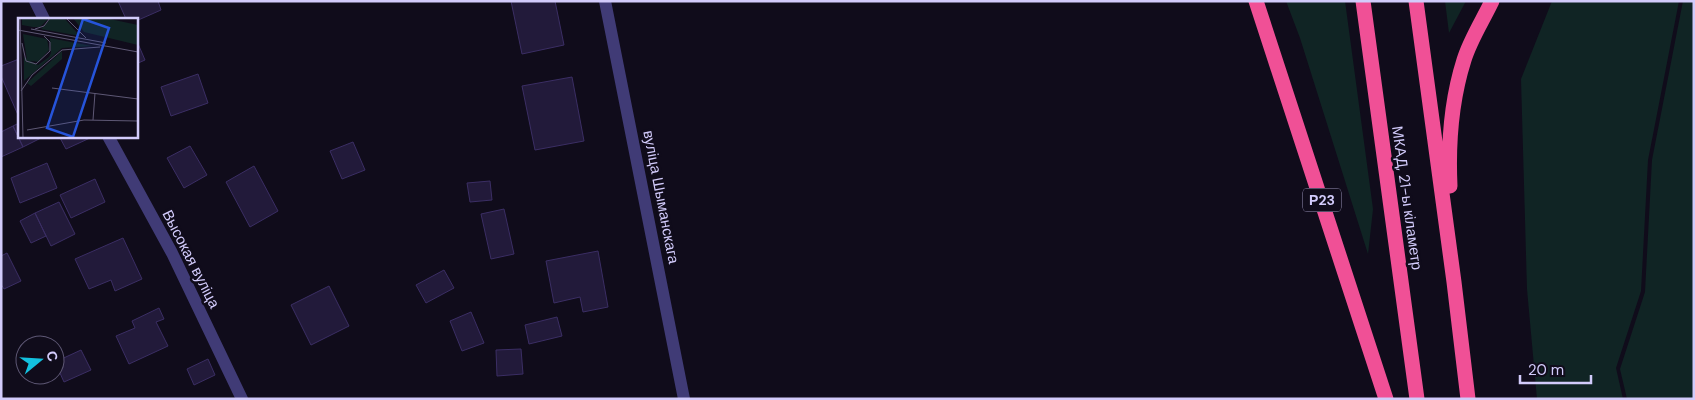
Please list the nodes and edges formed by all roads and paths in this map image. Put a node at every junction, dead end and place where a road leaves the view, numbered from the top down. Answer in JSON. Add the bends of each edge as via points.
{"nodes":[{"id":1,"x":35,"y":1,"type":"edge"},
{"id":2,"x":605,"y":1,"type":"edge"},
{"id":3,"x":1256,"y":1,"type":"edge"},
{"id":4,"x":1363,"y":1,"type":"edge"},
{"id":5,"x":1416,"y":1,"type":"edge"},
{"id":6,"x":1492,"y":1,"type":"edge"},
{"id":7,"x":44,"y":18,"type":"edge"},
{"id":8,"x":109,"y":138,"type":"edge"},
{"id":9,"x":1454,"y":282,"type":"junction"},
{"id":10,"x":242,"y":399,"type":"edge"},
{"id":11,"x":684,"y":399,"type":"edge"},
{"id":12,"x":1386,"y":399,"type":"edge"},
{"id":13,"x":1417,"y":399,"type":"edge"},
{"id":14,"x":1468,"y":399,"type":"edge"}],
"edges":[{"from":1,"to":7,"type":"street"},
{"from":2,"to":11,"type":"street","name":"вуліца Шыманскага"},
{"from":3,"to":12,"type":"highway","number":"Р23"},
{"from":4,"to":13,"type":"highway","name":"МКАД, 21-ы кіламетр"},
{"from":5,"to":9,"type":"highway"},
{"from":6,"to":9,"type":"highway","via":[[1464,58],[1453,104],[1449,166]]},
{"from":8,"to":10,"type":"street","name":"Высокая вуліца","via":[[172,253]]},
{"from":9,"to":14,"type":"highway"}]}
